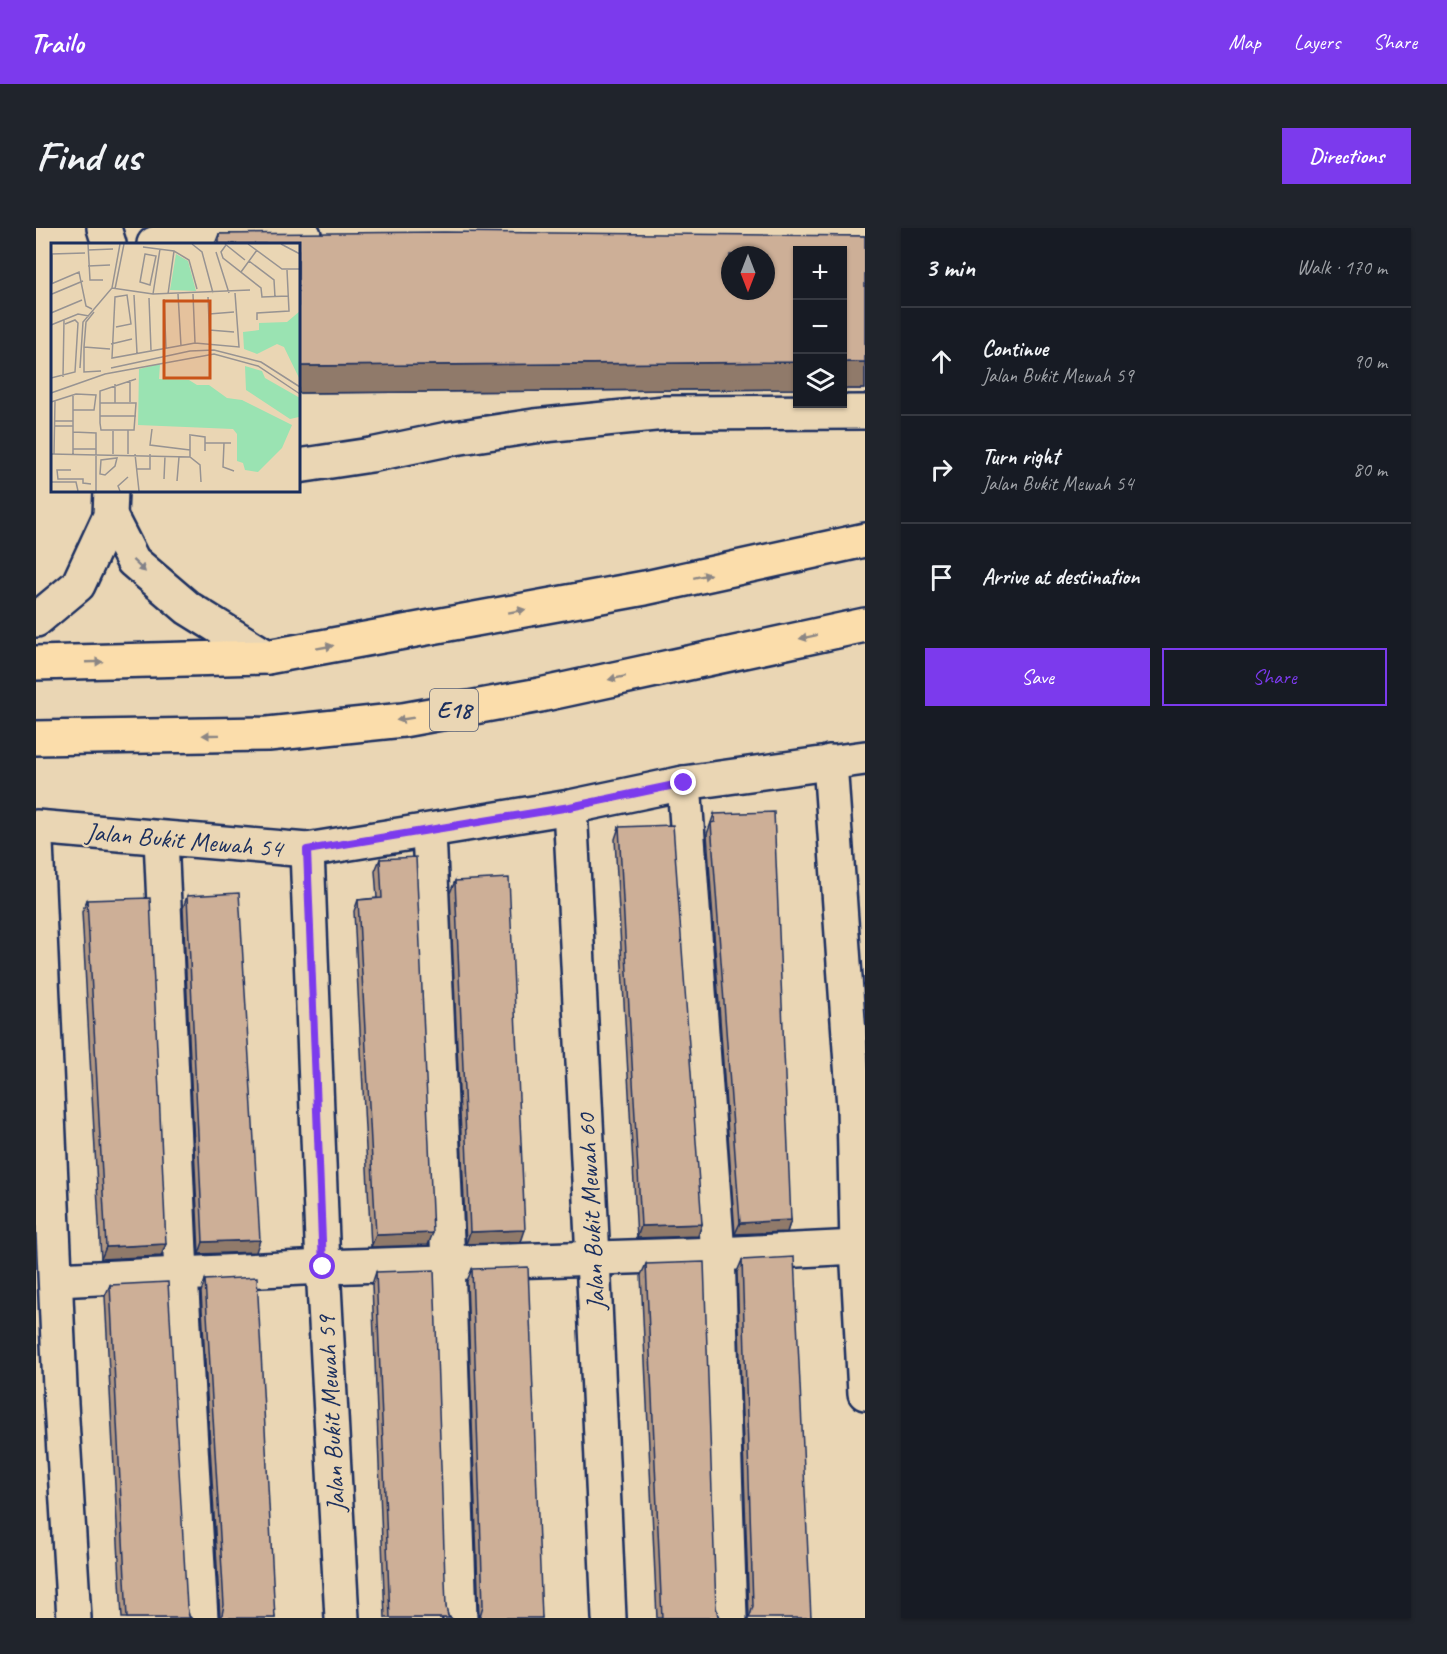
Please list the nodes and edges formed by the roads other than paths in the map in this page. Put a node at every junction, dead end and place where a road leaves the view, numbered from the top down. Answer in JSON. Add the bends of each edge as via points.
{"nodes":[{"id":1,"x":104,"y":228,"type":"edge"},
{"id":2,"x":338,"y":237,"type":"edge"},
{"id":3,"x":191,"y":241,"type":"edge"},
{"id":4,"x":109,"y":243,"type":"edge"},
{"id":5,"x":157,"y":243,"type":"edge"},
{"id":6,"x":865,"y":412,"type":"edge"},
{"id":7,"x":300,"y":466,"type":"edge"},
{"id":8,"x":111,"y":503,"type":"edge"},
{"id":9,"x":865,"y":540,"type":"edge"},
{"id":10,"x":36,"y":620,"type":"edge"},
{"id":11,"x":865,"y":625,"type":"edge"},
{"id":12,"x":267,"y":657,"type":"junction"},
{"id":13,"x":36,"y":663,"type":"edge"},
{"id":14,"x":36,"y":738,"type":"edge"},
{"id":15,"x":865,"y":758,"type":"edge"},
{"id":16,"x":830,"y":762,"type":"junction"},
{"id":17,"x":684,"y":783,"type":"junction"},
{"id":18,"x":570,"y":807,"type":"junction"},
{"id":19,"x":36,"y":827,"type":"edge"},
{"id":20,"x":429,"y":831,"type":"junction"},
{"id":21,"x":161,"y":838,"type":"junction"},
{"id":22,"x":36,"y":842,"type":"edge"},
{"id":23,"x":307,"y":850,"type":"junction"},
{"id":24,"x":39,"y":958,"type":"edge"},
{"id":25,"x":42,"y":1087,"type":"edge"},
{"id":26,"x":860,"y":1107,"type":"edge"},
{"id":27,"x":857,"y":1247,"type":"junction"},
{"id":28,"x":718,"y":1254,"type":"junction"},
{"id":29,"x":593,"y":1258,"type":"junction"},
{"id":30,"x":448,"y":1262,"type":"junction"},
{"id":31,"x":323,"y":1267,"type":"junction"},
{"id":32,"x":181,"y":1274,"type":"junction"},
{"id":33,"x":56,"y":1280,"type":"junction"},
{"id":34,"x":48,"y":1388,"type":"edge"},
{"id":35,"x":865,"y":1394,"type":"edge"},
{"id":36,"x":74,"y":1618,"type":"edge"},
{"id":37,"x":201,"y":1618,"type":"edge"},
{"id":38,"x":342,"y":1618,"type":"edge"},
{"id":39,"x":460,"y":1618,"type":"edge"},
{"id":40,"x":609,"y":1618,"type":"edge"},
{"id":41,"x":730,"y":1618,"type":"edge"}],
"edges":[{"from":1,"to":4,"type":"street"},
{"from":2,"to":3,"type":"street","via":[[255,233]]},
{"from":3,"to":5,"type":"street"},
{"from":6,"to":7,"type":"street","via":[[665,413],[534,426]]},
{"from":8,"to":10,"type":"street","via":[[78,585]]},
{"from":8,"to":12,"type":"street","one_way":true,"via":[[133,561],[188,608]]},
{"from":12,"to":9,"type":"highway","one_way":true,"via":[[645,588]]},
{"from":11,"to":14,"type":"highway","number":"E18","one_way":true,"via":[[403,720],[268,734]]},
{"from":13,"to":12,"type":"highway","one_way":true},
{"from":15,"to":16,"type":"street","name":"Jalan Bukit Mewah 54"},
{"from":16,"to":17,"type":"street","name":"Jalan Bukit Mewah 54"},
{"from":16,"to":26,"type":"street"},
{"from":17,"to":18,"type":"street","name":"Jalan Bukit Mewah 54"},
{"from":17,"to":28,"type":"street"},
{"from":18,"to":20,"type":"street","name":"Jalan Bukit Mewah 54"},
{"from":18,"to":29,"type":"street","name":"Jalan Bukit Mewah 60"},
{"from":19,"to":21,"type":"street","name":"Jalan Bukit Mewah 54"},
{"from":20,"to":23,"type":"street","name":"Jalan Bukit Mewah 54"},
{"from":20,"to":30,"type":"street"},
{"from":21,"to":23,"type":"street","name":"Jalan Bukit Mewah 54"},
{"from":21,"to":32,"type":"street"},
{"from":22,"to":24,"type":"street"},
{"from":23,"to":31,"type":"street","name":"Jalan Bukit Mewah 59"},
{"from":24,"to":25,"type":"street"},
{"from":25,"to":33,"type":"street"},
{"from":26,"to":27,"type":"street"},
{"from":27,"to":28,"type":"street"},
{"from":27,"to":35,"type":"street"},
{"from":28,"to":29,"type":"street"},
{"from":28,"to":41,"type":"street"},
{"from":29,"to":30,"type":"street"},
{"from":29,"to":40,"type":"street","name":"Jalan Bukit Mewah 60"},
{"from":30,"to":31,"type":"street"},
{"from":30,"to":39,"type":"street"},
{"from":31,"to":32,"type":"street"},
{"from":31,"to":38,"type":"street","name":"Jalan Bukit Mewah 59"},
{"from":32,"to":33,"type":"street"},
{"from":32,"to":37,"type":"street"},
{"from":33,"to":34,"type":"street"},
{"from":34,"to":36,"type":"street"}]}
